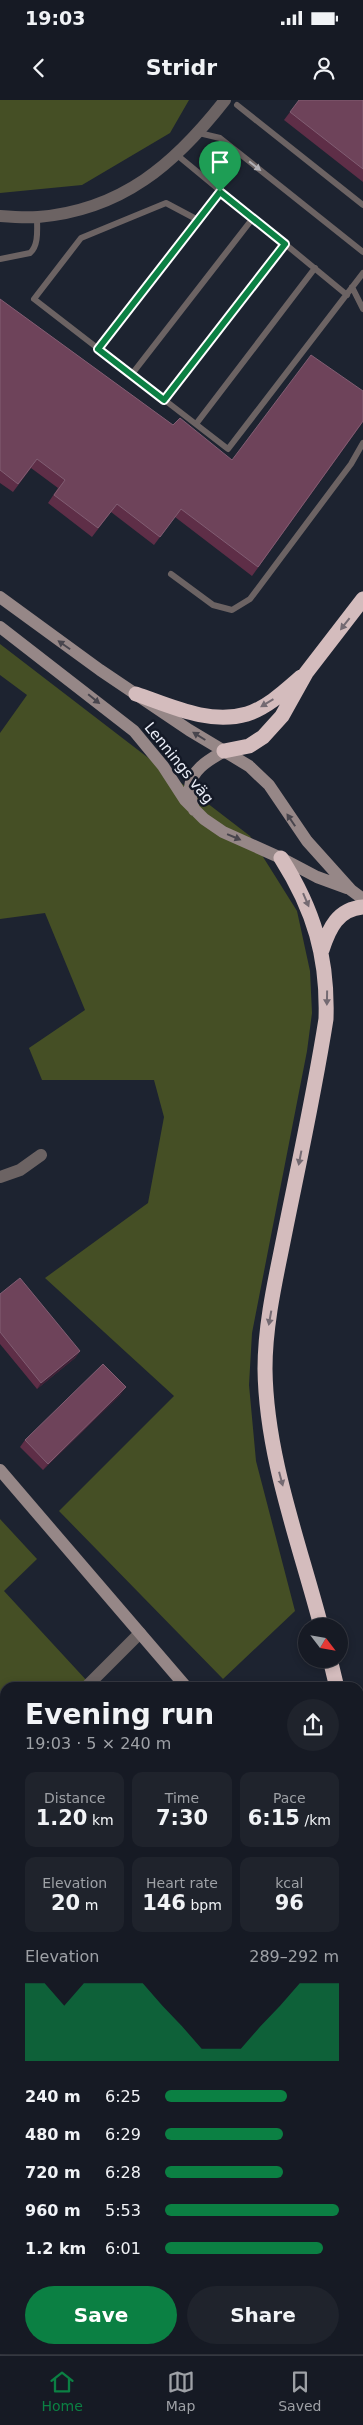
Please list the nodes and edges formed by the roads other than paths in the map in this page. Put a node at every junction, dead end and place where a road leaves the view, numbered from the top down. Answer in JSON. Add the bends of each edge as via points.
{"nodes":[{"id":1,"x":225,"y":100,"type":"edge"},
{"id":2,"x":237,"y":105,"type":"dead end"},
{"id":3,"x":199,"y":134,"type":"junction"},
{"id":4,"x":176,"y":155,"type":"junction"},
{"id":5,"x":220,"y":192,"type":"junction"},
{"id":6,"x":363,"y":205,"type":"edge"},
{"id":7,"x":0,"y":216,"type":"edge"},
{"id":8,"x":37,"y":218,"type":"junction"},
{"id":9,"x":253,"y":218,"type":"junction"},
{"id":10,"x":198,"y":220,"type":"junction"},
{"id":11,"x":285,"y":244,"type":"junction"},
{"id":12,"x":363,"y":252,"type":"edge"},
{"id":13,"x":0,"y":259,"type":"edge"},
{"id":14,"x":315,"y":268,"type":"junction"},
{"id":15,"x":363,"y":274,"type":"edge"},
{"id":16,"x":352,"y":287,"type":"junction"},
{"id":17,"x":346,"y":295,"type":"junction"},
{"id":18,"x":363,"y":309,"type":"edge"},
{"id":19,"x":98,"y":349,"type":"junction"},
{"id":20,"x":132,"y":374,"type":"junction"},
{"id":21,"x":164,"y":400,"type":"junction"},
{"id":22,"x":196,"y":424,"type":"junction"},
{"id":23,"x":363,"y":443,"type":"edge"},
{"id":24,"x":170,"y":574,"type":"dead end"},
{"id":25,"x":0,"y":597,"type":"edge"},
{"id":26,"x":363,"y":599,"type":"edge"},
{"id":27,"x":0,"y":627,"type":"edge"},
{"id":28,"x":306,"y":673,"type":"junction"},
{"id":29,"x":136,"y":694,"type":"junction"},
{"id":30,"x":224,"y":752,"type":"junction"},
{"id":31,"x":194,"y":810,"type":"junction"},
{"id":32,"x":281,"y":858,"type":"junction"},
{"id":33,"x":351,"y":890,"type":"junction"},
{"id":34,"x":363,"y":899,"type":"edge"},
{"id":35,"x":363,"y":907,"type":"edge"},
{"id":36,"x":322,"y":950,"type":"junction"},
{"id":37,"x":41,"y":1155,"type":"dead end"},
{"id":38,"x":0,"y":1177,"type":"edge"},
{"id":39,"x":0,"y":1470,"type":"edge"},
{"id":40,"x":319,"y":1618,"type":"edge"},
{"id":41,"x":140,"y":1633,"type":"junction"},
{"id":42,"x":332,"y":1668,"type":"edge"},
{"id":43,"x":91,"y":1682,"type":"edge"},
{"id":44,"x":182,"y":1682,"type":"edge"},
{"id":45,"x":336,"y":1682,"type":"edge"}],
"edges":[{"from":1,"to":3,"type":"street"},
{"from":2,"to":6,"type":"lane"},
{"from":3,"to":4,"type":"street"},
{"from":3,"to":12,"type":"lane","one_way":true,"via":[[220,138]]},
{"from":4,"to":5,"type":"lane"},
{"from":4,"to":8,"type":"street","via":[[147,180],[119,197],[68,213]]},
{"from":5,"to":9,"type":"lane"},
{"from":5,"to":10,"type":"lane"},
{"from":7,"to":8,"type":"street"},
{"from":8,"to":13,"type":"lane","via":[[33,250]]},
{"from":9,"to":11,"type":"lane"},
{"from":9,"to":20,"type":"lane"},
{"from":10,"to":19,"type":"lane"},
{"from":10,"to":19,"type":"lane","via":[[166,203],[81,238],[34,299]]},
{"from":11,"to":14,"type":"lane"},
{"from":11,"to":21,"type":"lane"},
{"from":14,"to":17,"type":"lane"},
{"from":14,"to":22,"type":"lane"},
{"from":15,"to":16,"type":"lane"},
{"from":16,"to":17,"type":"lane"},
{"from":16,"to":18,"type":"lane"},
{"from":17,"to":22,"type":"lane","via":[[228,449]]},
{"from":19,"to":20,"type":"lane"},
{"from":20,"to":21,"type":"lane"},
{"from":21,"to":22,"type":"lane"},
{"from":23,"to":24,"type":"lane","via":[[250,599],[232,610],[213,605]]},
{"from":29,"to":25,"type":"main road","name":"Lennings väg","one_way":true},
{"from":26,"to":28,"type":"highway","one_way":true},
{"from":27,"to":31,"type":"main road","name":"Lennings väg","one_way":true,"via":[[134,731]]},
{"from":28,"to":29,"type":"highway","one_way":true,"via":[[279,696],[249,714],[220,719],[186,712]]},
{"from":28,"to":30,"type":"highway","via":[[282,716],[263,737],[249,746]]},
{"from":30,"to":29,"type":"main road","name":"Lennings väg","one_way":true},
{"from":30,"to":31,"type":"main road","via":[[208,760],[195,773],[190,786]]},
{"from":33,"to":30,"type":"main road","name":"Lennings väg","one_way":true,"via":[[307,842],[269,785],[249,766]]},
{"from":31,"to":32,"type":"main road","name":"Lennings väg","one_way":true,"via":[[223,832]]},
{"from":32,"to":33,"type":"main road","name":"Lennings väg"},
{"from":32,"to":36,"type":"highway","one_way":true,"via":[[302,890]]},
{"from":33,"to":34,"type":"main road"},
{"from":35,"to":36,"type":"highway","via":[[342,914],[332,924]]},
{"from":36,"to":40,"type":"highway","one_way":true,"via":[[327,990],[326,1019],[281,1250],[265,1368],[275,1455]]},
{"from":37,"to":38,"type":"street","via":[[20,1170]]},
{"from":39,"to":41,"type":"main road"},
{"from":41,"to":43,"type":"street"},
{"from":41,"to":44,"type":"main road"},
{"from":42,"to":45,"type":"highway"}]}
